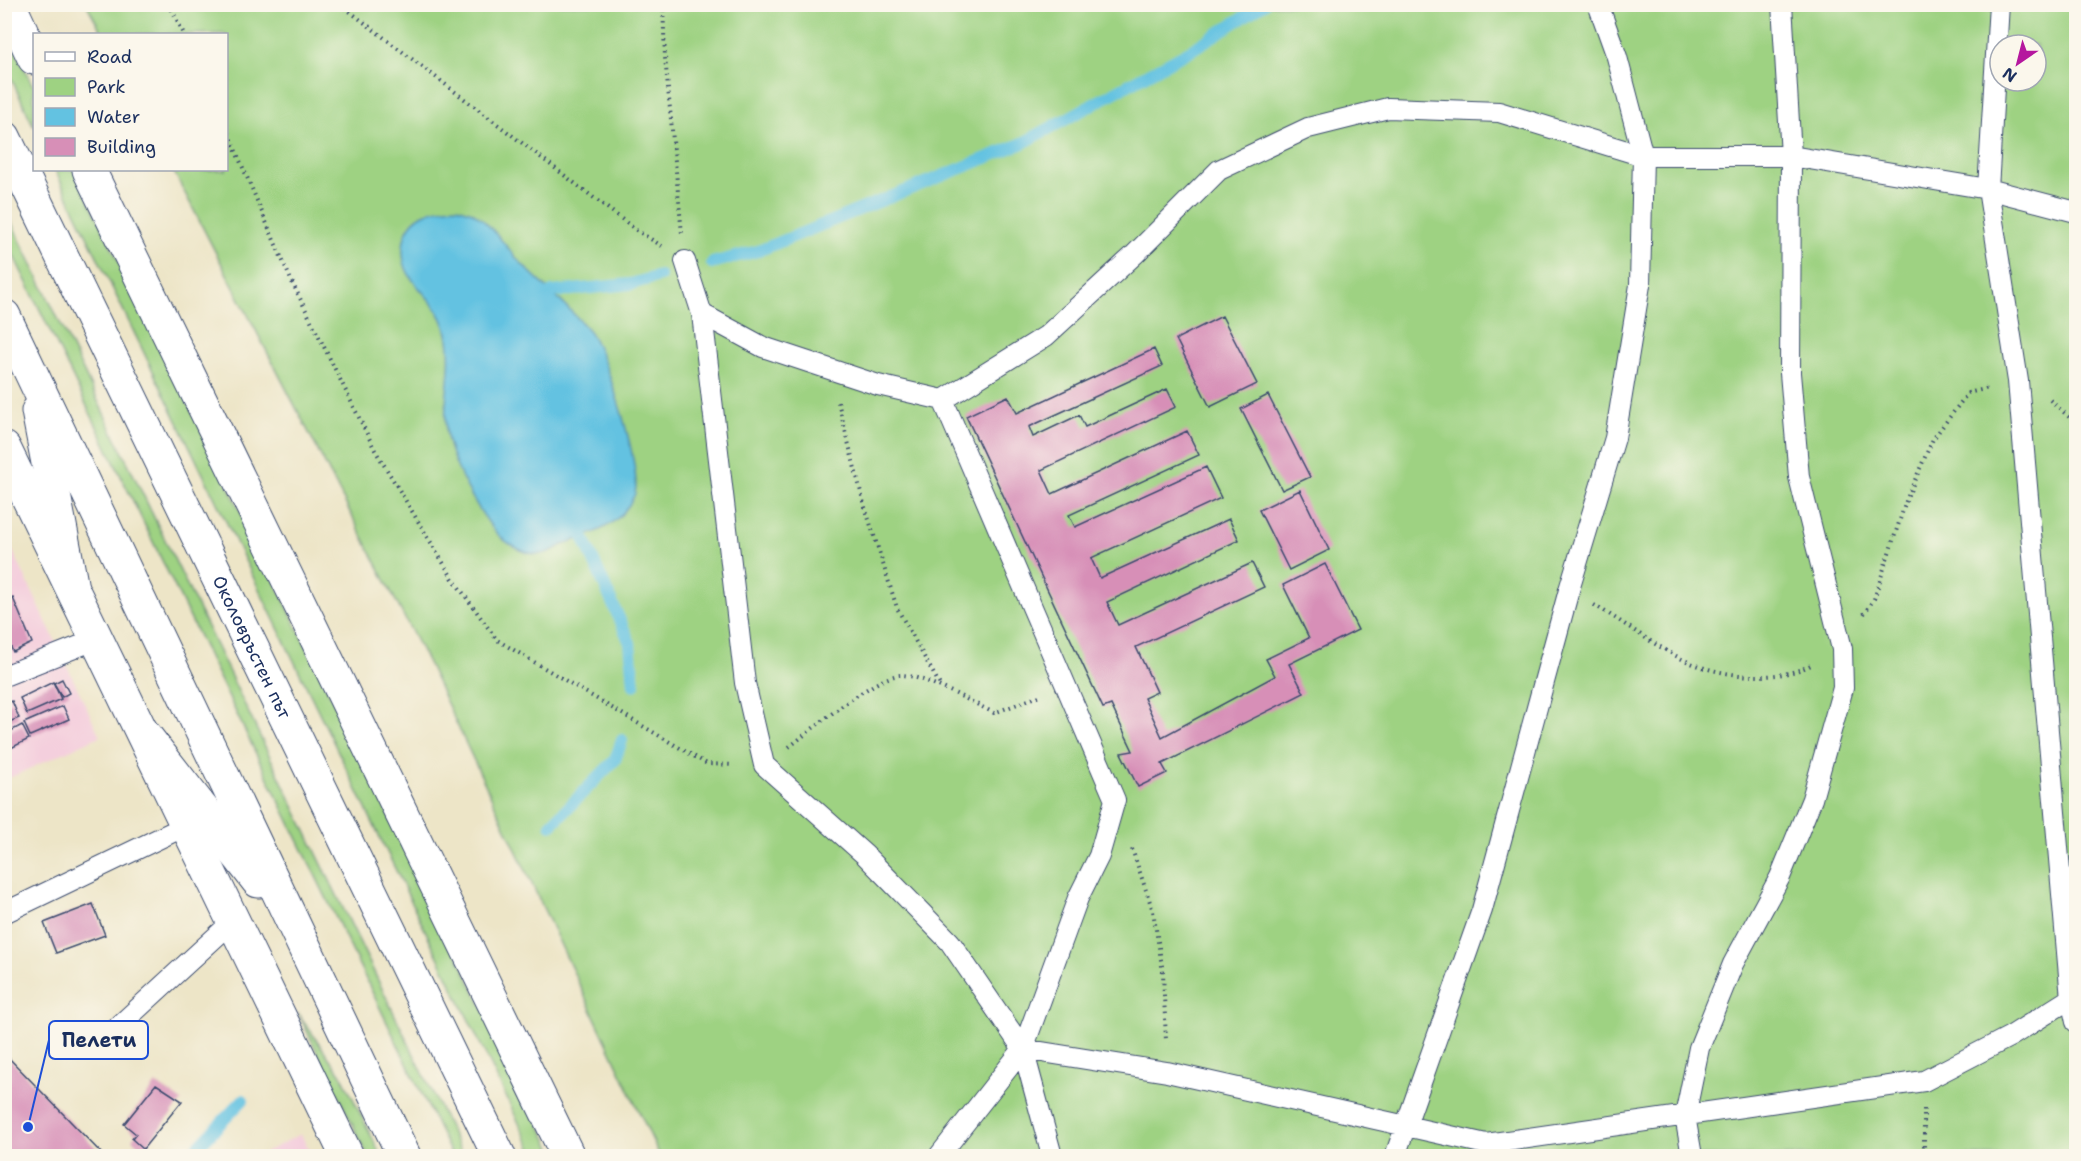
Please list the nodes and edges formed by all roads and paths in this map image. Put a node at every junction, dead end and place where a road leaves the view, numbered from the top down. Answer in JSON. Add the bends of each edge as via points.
{"nodes":[{"id":1,"x":9,"y":4,"type":"edge"},
{"id":2,"x":170,"y":4,"type":"edge"},
{"id":3,"x":340,"y":4,"type":"edge"},
{"id":4,"x":663,"y":4,"type":"edge"},
{"id":5,"x":1598,"y":4,"type":"edge"},
{"id":6,"x":1782,"y":4,"type":"edge"},
{"id":7,"x":1999,"y":4,"type":"edge"},
{"id":8,"x":184,"y":33,"type":"edge"},
{"id":9,"x":33,"y":56,"type":"edge"},
{"id":10,"x":228,"y":133,"type":"edge"},
{"id":11,"x":4,"y":137,"type":"edge"},
{"id":12,"x":1643,"y":156,"type":"junction"},
{"id":13,"x":1791,"y":156,"type":"junction"},
{"id":14,"x":89,"y":171,"type":"edge"},
{"id":15,"x":1988,"y":189,"type":"junction"},
{"id":16,"x":2076,"y":212,"type":"edge"},
{"id":17,"x":685,"y":261,"type":"junction"},
{"id":18,"x":702,"y":314,"type":"junction"},
{"id":19,"x":4,"y":316,"type":"edge"},
{"id":20,"x":29,"y":365,"type":"junction"},
{"id":21,"x":830,"y":369,"type":"junction"},
{"id":22,"x":943,"y":400,"type":"junction"},
{"id":23,"x":4,"y":448,"type":"edge"},
{"id":24,"x":71,"y":583,"type":"junction"},
{"id":25,"x":97,"y":639,"type":"junction"},
{"id":26,"x":4,"y":676,"type":"edge"},
{"id":27,"x":1065,"y":686,"type":"junction"},
{"id":28,"x":941,"y":687,"type":"junction"},
{"id":29,"x":143,"y":733,"type":"junction"},
{"id":30,"x":764,"y":765,"type":"junction"},
{"id":31,"x":1115,"y":800,"type":"junction"},
{"id":32,"x":187,"y":825,"type":"junction"},
{"id":33,"x":4,"y":913,"type":"edge"},
{"id":34,"x":233,"y":921,"type":"junction"},
{"id":35,"x":296,"y":930,"type":"junction"},
{"id":36,"x":2074,"y":997,"type":"edge"},
{"id":37,"x":2076,"y":1022,"type":"edge"},
{"id":38,"x":96,"y":1047,"type":"dead end"},
{"id":39,"x":1023,"y":1049,"type":"junction"},
{"id":40,"x":1167,"y":1072,"type":"junction"},
{"id":41,"x":1924,"y":1081,"type":"junction"},
{"id":42,"x":1685,"y":1116,"type":"junction"},
{"id":43,"x":1405,"y":1125,"type":"junction"},
{"id":44,"x":347,"y":1156,"type":"edge"},
{"id":45,"x":405,"y":1156,"type":"edge"},
{"id":46,"x":499,"y":1156,"type":"edge"},
{"id":47,"x":568,"y":1156,"type":"edge"},
{"id":48,"x":939,"y":1156,"type":"edge"},
{"id":49,"x":1052,"y":1156,"type":"edge"},
{"id":50,"x":1395,"y":1156,"type":"edge"},
{"id":51,"x":1692,"y":1156,"type":"edge"},
{"id":52,"x":1924,"y":1156,"type":"edge"}],
"edges":[{"from":1,"to":9,"type":"main road"},
{"from":2,"to":8,"type":"path"},
{"from":3,"to":17,"type":"path","via":[[636,230]]},
{"from":4,"to":17,"type":"path"},
{"from":5,"to":12,"type":"lane","via":[[1617,57]]},
{"from":6,"to":13,"type":"lane"},
{"from":7,"to":15,"type":"lane"},
{"from":10,"to":30,"type":"path","via":[[291,280],[375,450],[453,579],[497,640],[707,765]]},
{"from":11,"to":46,"type":"main road","name":"Околовръстен път"},
{"from":12,"to":13,"type":"lane"},
{"from":12,"to":22,"type":"lane","via":[[1499,112],[1388,108],[1308,128],[1219,170],[1046,336]]},
{"from":12,"to":43,"type":"lane","via":[[1640,285],[1615,438],[1569,590],[1482,910]]},
{"from":13,"to":15,"type":"lane"},
{"from":13,"to":42,"type":"lane","via":[[1790,373],[1799,477],[1842,649],[1843,688],[1812,800],[1780,877],[1733,964],[1699,1048]]},
{"from":14,"to":47,"type":"main road"},
{"from":15,"to":16,"type":"lane"},
{"from":15,"to":36,"type":"lane","via":[[2018,381]]},
{"from":17,"to":18,"type":"lane"},
{"from":18,"to":21,"type":"lane","via":[[763,347]]},
{"from":18,"to":30,"type":"lane","via":[[746,683]]},
{"from":19,"to":20,"type":"main road"},
{"from":20,"to":24,"type":"main road"},
{"from":20,"to":35,"type":"main road"},
{"from":21,"to":22,"type":"lane"},
{"from":21,"to":28,"type":"path","via":[[864,504],[897,608]]},
{"from":22,"to":27,"type":"lane"},
{"from":23,"to":24,"type":"main road"},
{"from":24,"to":25,"type":"main road"},
{"from":25,"to":26,"type":"lane"},
{"from":25,"to":29,"type":"main road"},
{"from":27,"to":28,"type":"path","via":[[994,713]]},
{"from":27,"to":31,"type":"lane"},
{"from":28,"to":30,"type":"path","via":[[901,675],[880,680]]},
{"from":29,"to":32,"type":"main road"},
{"from":29,"to":35,"type":"main road"},
{"from":30,"to":39,"type":"lane","via":[[865,855],[950,942]]},
{"from":31,"to":39,"type":"lane","via":[[1099,856],[1078,898]]},
{"from":31,"to":40,"type":"path","via":[[1153,911],[1163,972]]},
{"from":32,"to":33,"type":"lane"},
{"from":32,"to":34,"type":"main road"},
{"from":34,"to":38,"type":"lane"},
{"from":34,"to":44,"type":"main road"},
{"from":35,"to":45,"type":"main road"},
{"from":36,"to":37,"type":"lane"},
{"from":36,"to":41,"type":"lane","via":[[2011,1036]]},
{"from":39,"to":40,"type":"lane"},
{"from":39,"to":48,"type":"lane"},
{"from":39,"to":49,"type":"lane"},
{"from":40,"to":43,"type":"lane"},
{"from":41,"to":42,"type":"lane"},
{"from":41,"to":52,"type":"path"},
{"from":42,"to":43,"type":"lane","via":[[1486,1144]]},
{"from":42,"to":51,"type":"lane"},
{"from":43,"to":50,"type":"lane"}]}
